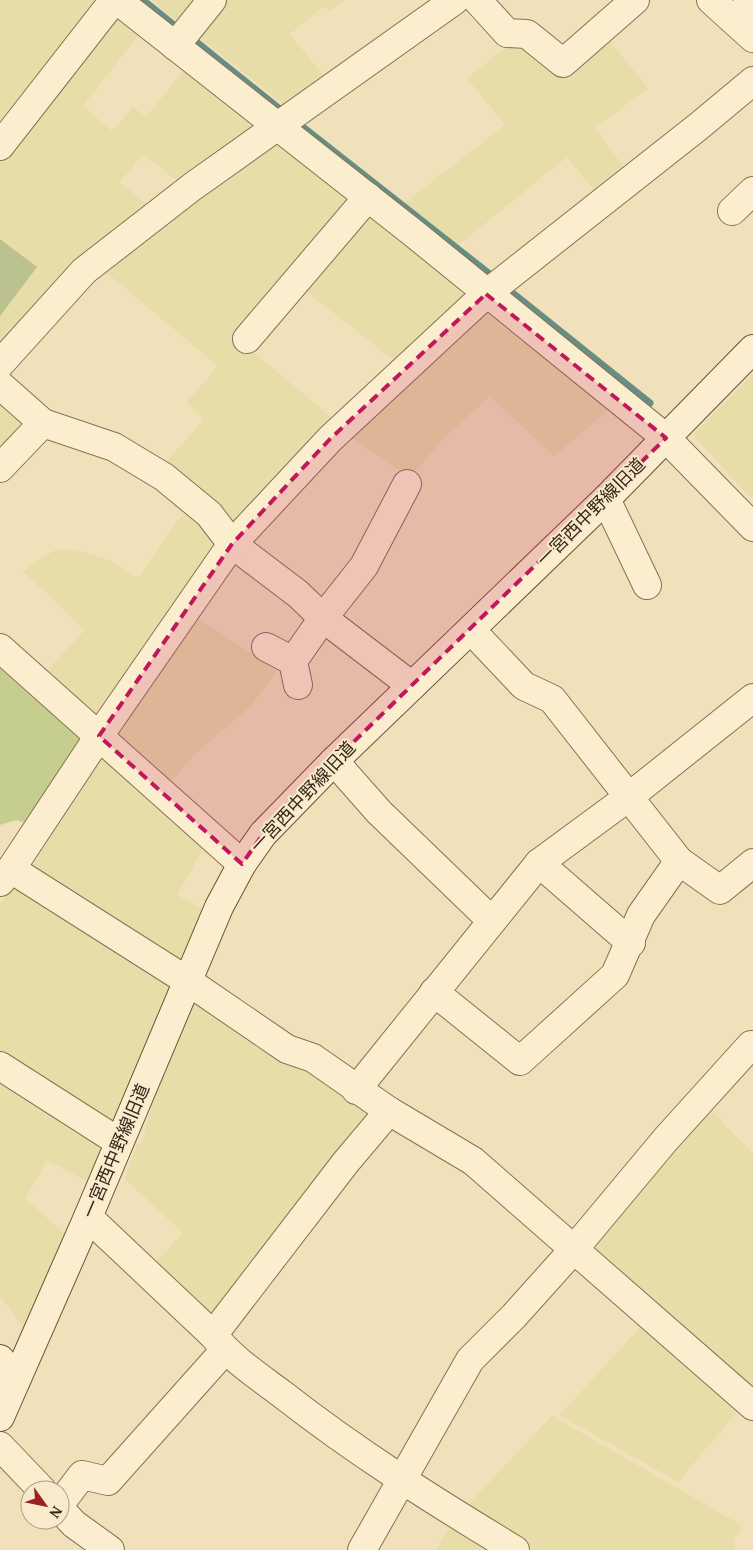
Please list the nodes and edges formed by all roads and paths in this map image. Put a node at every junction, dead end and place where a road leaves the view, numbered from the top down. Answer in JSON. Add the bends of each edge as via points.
{"nodes":[{"id":1,"x":116,"y":0,"type":"edge"},
{"id":2,"x":212,"y":0,"type":"edge"},
{"id":3,"x":455,"y":0,"type":"edge"},
{"id":4,"x":477,"y":0,"type":"edge"},
{"id":5,"x":634,"y":0,"type":"edge"},
{"id":6,"x":711,"y":0,"type":"edge"},
{"id":7,"x":747,"y":19,"type":"edge"},
{"id":8,"x":175,"y":46,"type":"junction"},
{"id":9,"x":753,"y":80,"type":"edge"},
{"id":10,"x":279,"y":127,"type":"junction"},
{"id":11,"x":0,"y":146,"type":"edge"},
{"id":12,"x":753,"y":191,"type":"edge"},
{"id":13,"x":368,"y":197,"type":"junction"},
{"id":14,"x":732,"y":211,"type":"dead end"},
{"id":15,"x":486,"y":294,"type":"junction"},
{"id":16,"x":247,"y":339,"type":"dead end"},
{"id":17,"x":753,"y":349,"type":"edge"},
{"id":18,"x":0,"y":364,"type":"edge"},
{"id":19,"x":0,"y":385,"type":"edge"},
{"id":20,"x":43,"y":423,"type":"junction"},
{"id":21,"x":666,"y":438,"type":"junction"},
{"id":22,"x":0,"y":468,"type":"edge"},
{"id":23,"x":407,"y":484,"type":"dead end"},
{"id":24,"x":606,"y":499,"type":"junction"},
{"id":25,"x":753,"y":527,"type":"edge"},
{"id":26,"x":232,"y":544,"type":"junction"},
{"id":27,"x":647,"y":585,"type":"dead end"},
{"id":28,"x":323,"y":618,"type":"junction"},
{"id":29,"x":471,"y":630,"type":"junction"},
{"id":30,"x":266,"y":647,"type":"dead end"},
{"id":31,"x":0,"y":648,"type":"edge"},
{"id":32,"x":412,"y":686,"type":"junction"},
{"id":33,"x":753,"y":698,"type":"edge"},
{"id":34,"x":99,"y":736,"type":"junction"},
{"id":35,"x":334,"y":761,"type":"junction"},
{"id":36,"x":630,"y":796,"type":"junction"},
{"id":37,"x":678,"y":861,"type":"junction"},
{"id":38,"x":539,"y":863,"type":"junction"},
{"id":39,"x":753,"y":863,"type":"edge"},
{"id":40,"x":242,"y":864,"type":"junction"},
{"id":41,"x":6,"y":875,"type":"edge"},
{"id":42,"x":492,"y":921,"type":"junction"},
{"id":43,"x":630,"y":943,"type":"junction"},
{"id":44,"x":186,"y":980,"type":"junction"},
{"id":45,"x":434,"y":992,"type":"junction"},
{"id":46,"x":753,"y":1047,"type":"edge"},
{"id":47,"x":0,"y":1066,"type":"edge"},
{"id":48,"x":356,"y":1090,"type":"junction"},
{"id":49,"x":389,"y":1111,"type":"junction"},
{"id":50,"x":120,"y":1142,"type":"junction"},
{"id":51,"x":88,"y":1217,"type":"junction"},
{"id":52,"x":575,"y":1248,"type":"junction"},
{"id":53,"x":219,"y":1343,"type":"junction"},
{"id":54,"x":8,"y":1370,"type":"edge"},
{"id":55,"x":753,"y":1406,"type":"edge"},
{"id":56,"x":0,"y":1417,"type":"edge"},
{"id":57,"x":0,"y":1446,"type":"edge"},
{"id":58,"x":32,"y":1480,"type":"edge"},
{"id":59,"x":402,"y":1482,"type":"junction"},
{"id":60,"x":70,"y":1491,"type":"edge"},
{"id":61,"x":70,"y":1520,"type":"edge"},
{"id":62,"x":110,"y":1550,"type":"edge"},
{"id":63,"x":362,"y":1550,"type":"edge"},
{"id":64,"x":515,"y":1550,"type":"edge"}],
"edges":[{"from":1,"to":8,"type":"street"},
{"from":1,"to":11,"type":"street"},
{"from":2,"to":8,"type":"street"},
{"from":3,"to":10,"type":"street"},
{"from":4,"to":5,"type":"street","via":[[507,33],[527,34],[563,63]]},
{"from":6,"to":7,"type":"street"},
{"from":8,"to":10,"type":"street"},
{"from":9,"to":15,"type":"street"},
{"from":10,"to":13,"type":"street"},
{"from":10,"to":18,"type":"street","via":[[192,187],[84,271]]},
{"from":12,"to":14,"type":"street"},
{"from":13,"to":15,"type":"street"},
{"from":13,"to":16,"type":"street"},
{"from":15,"to":21,"type":"street"},
{"from":15,"to":26,"type":"street","via":[[330,440]]},
{"from":17,"to":21,"type":"street","name":"一宮西中野線旧道"},
{"from":19,"to":20,"type":"street"},
{"from":20,"to":22,"type":"street"},
{"from":20,"to":26,"type":"street","via":[[114,447],[164,477],[209,514]]},
{"from":21,"to":24,"type":"street","name":"一宮西中野線旧道"},
{"from":21,"to":25,"type":"street"},
{"from":23,"to":28,"type":"street","via":[[364,566]]},
{"from":24,"to":27,"type":"street"},
{"from":24,"to":29,"type":"street","name":"一宮西中野線旧道"},
{"from":26,"to":28,"type":"street","via":[[298,594]]},
{"from":26,"to":34,"type":"street"},
{"from":28,"to":30,"type":"street","via":[[295,673]]},
{"from":28,"to":32,"type":"street"},
{"from":29,"to":32,"type":"street","name":"一宮西中野線旧道"},
{"from":29,"to":36,"type":"street","via":[[524,686],[552,699]]},
{"from":31,"to":34,"type":"street"},
{"from":32,"to":35,"type":"street","name":"一宮西中野線旧道"},
{"from":33,"to":36,"type":"street"},
{"from":34,"to":40,"type":"street"},
{"from":34,"to":41,"type":"street"},
{"from":35,"to":40,"type":"street","name":"一宮西中野線旧道","via":[[264,834]]},
{"from":35,"to":42,"type":"street","via":[[379,812]]},
{"from":36,"to":37,"type":"street"},
{"from":36,"to":38,"type":"street"},
{"from":37,"to":39,"type":"street","via":[[720,890]]},
{"from":37,"to":43,"type":"street","via":[[641,915]]},
{"from":38,"to":42,"type":"street"},
{"from":38,"to":43,"type":"street"},
{"from":40,"to":44,"type":"street","name":"一宮西中野線旧道"},
{"from":41,"to":44,"type":"street"},
{"from":42,"to":45,"type":"street"},
{"from":43,"to":45,"type":"street","via":[[615,975],[520,1060]]},
{"from":44,"to":48,"type":"street","via":[[287,1049],[313,1058]]},
{"from":44,"to":50,"type":"street","name":"一宮西中野線旧道"},
{"from":45,"to":48,"type":"street"},
{"from":46,"to":52,"type":"street","via":[[751,1045],[666,1139]]},
{"from":47,"to":50,"type":"street"},
{"from":48,"to":49,"type":"street"},
{"from":49,"to":52,"type":"street","via":[[473,1161]]},
{"from":49,"to":53,"type":"street","via":[[346,1162]]},
{"from":50,"to":51,"type":"street","name":"一宮西中野線旧道"},
{"from":51,"to":53,"type":"street"},
{"from":51,"to":54,"type":"street","name":"一宮西中野線旧道"},
{"from":52,"to":55,"type":"street"},
{"from":52,"to":59,"type":"street","via":[[470,1360]]},
{"from":53,"to":59,"type":"street","via":[[310,1417]]},
{"from":53,"to":60,"type":"street","via":[[108,1481],[82,1475]]},
{"from":54,"to":56,"type":"street","name":"一宮西中野線旧道"},
{"from":57,"to":58,"type":"street"},
{"from":59,"to":63,"type":"street"},
{"from":59,"to":64,"type":"street"},
{"from":61,"to":62,"type":"street"}]}
